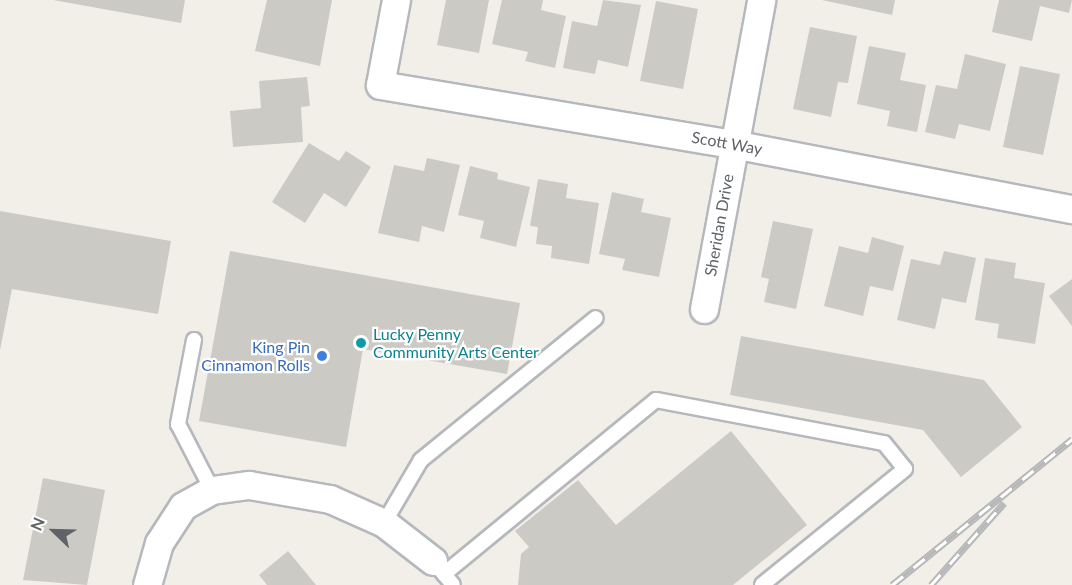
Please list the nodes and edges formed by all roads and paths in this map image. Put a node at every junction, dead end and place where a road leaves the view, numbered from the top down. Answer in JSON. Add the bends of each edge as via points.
{"nodes":[{"id":1,"x":396,"y":0,"type":"edge"},
{"id":2,"x":761,"y":0,"type":"edge"},
{"id":3,"x":733,"y":144,"type":"junction"},
{"id":4,"x":1072,"y":209,"type":"edge"},
{"id":5,"x":704,"y":309,"type":"dead end"},
{"id":6,"x":596,"y":318,"type":"dead end"},
{"id":7,"x":194,"y":339,"type":"dead end"},
{"id":8,"x":212,"y":490,"type":"junction"},
{"id":9,"x":384,"y":524,"type":"junction"},
{"id":10,"x":443,"y":573,"type":"edge"},
{"id":11,"x":147,"y":585,"type":"edge"},
{"id":12,"x":762,"y":585,"type":"edge"}],
"edges":[{"from":1,"to":3,"type":"street","name":"Scott Way","via":[[380,85]]},
{"from":2,"to":3,"type":"street","name":"Sheridan Drive"},
{"from":3,"to":4,"type":"street","name":"Scott Way"},
{"from":3,"to":5,"type":"street","name":"Sheridan Drive"},
{"from":6,"to":9,"type":"lane","via":[[421,460]]},
{"from":7,"to":8,"type":"lane","via":[[178,424]]},
{"from":8,"to":9,"type":"street","via":[[249,485],[330,499]]},
{"from":8,"to":11,"type":"street","via":[[183,506],[159,543]]},
{"from":9,"to":10,"type":"street"},
{"from":10,"to":12,"type":"lane","via":[[656,400],[884,443],[905,469]]}]}
